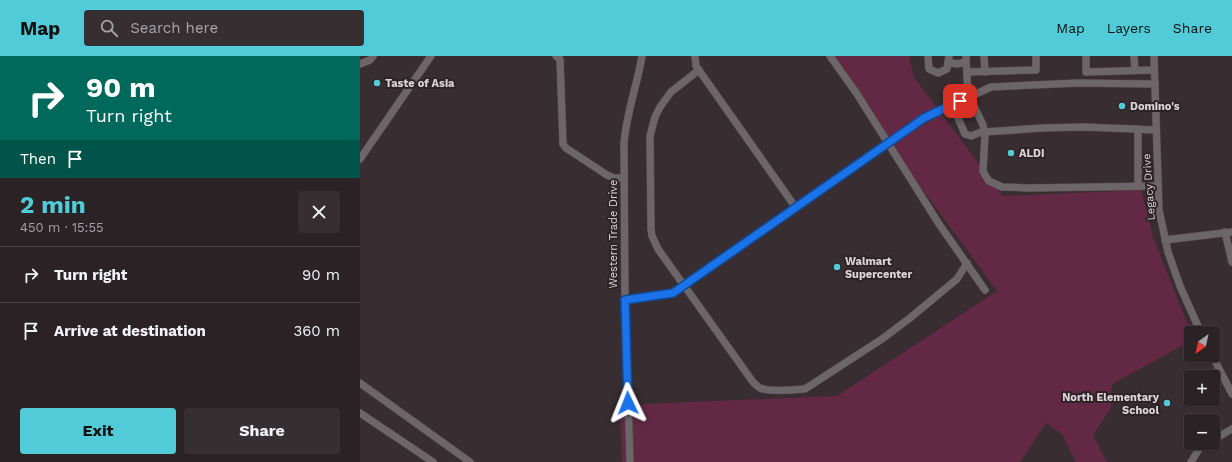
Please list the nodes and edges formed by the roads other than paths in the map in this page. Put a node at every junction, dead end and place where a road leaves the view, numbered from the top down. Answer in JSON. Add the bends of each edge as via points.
{"nodes":[{"id":1,"x":373,"y":56,"type":"edge"},
{"id":2,"x":431,"y":56,"type":"edge"},
{"id":3,"x":557,"y":56,"type":"edge"},
{"id":4,"x":642,"y":56,"type":"edge"},
{"id":5,"x":695,"y":56,"type":"edge"},
{"id":6,"x":830,"y":56,"type":"edge"},
{"id":7,"x":928,"y":56,"type":"edge"},
{"id":8,"x":984,"y":56,"type":"edge"},
{"id":9,"x":1036,"y":56,"type":"edge"},
{"id":10,"x":1086,"y":56,"type":"edge"},
{"id":11,"x":1134,"y":56,"type":"edge"},
{"id":12,"x":1154,"y":56,"type":"edge"},
{"id":13,"x":949,"y":59,"type":"edge"},
{"id":14,"x":966,"y":59,"type":"edge"},
{"id":15,"x":360,"y":64,"type":"edge"},
{"id":16,"x":699,"y":70,"type":"junction"},
{"id":17,"x":1135,"y":70,"type":"junction"},
{"id":18,"x":1154,"y":70,"type":"junction"},
{"id":19,"x":967,"y":72,"type":"junction"},
{"id":20,"x":985,"y":72,"type":"junction"},
{"id":21,"x":1155,"y":84,"type":"junction"},
{"id":22,"x":968,"y":97,"type":"junction"},
{"id":23,"x":952,"y":104,"type":"junction"},
{"id":24,"x":1138,"y":129,"type":"junction"},
{"id":25,"x":1156,"y":130,"type":"junction"},
{"id":26,"x":984,"y":131,"type":"junction"},
{"id":27,"x":888,"y":143,"type":"junction"},
{"id":28,"x":360,"y":159,"type":"edge"},
{"id":29,"x":624,"y":178,"type":"junction"},
{"id":30,"x":1138,"y":186,"type":"junction"},
{"id":31,"x":1158,"y":186,"type":"junction"},
{"id":32,"x":796,"y":208,"type":"junction"},
{"id":33,"x":1229,"y":232,"type":"edge"},
{"id":34,"x":1165,"y":240,"type":"junction"},
{"id":35,"x":1232,"y":262,"type":"edge"},
{"id":36,"x":967,"y":263,"type":"junction"},
{"id":37,"x":684,"y":286,"type":"junction"},
{"id":38,"x":985,"y":290,"type":"dead end"},
{"id":39,"x":625,"y":300,"type":"junction"},
{"id":40,"x":1198,"y":326,"type":"edge"},
{"id":41,"x":1216,"y":362,"type":"edge"},
{"id":42,"x":360,"y":383,"type":"edge"},
{"id":43,"x":1232,"y":394,"type":"edge"},
{"id":44,"x":360,"y":413,"type":"edge"},
{"id":45,"x":1232,"y":429,"type":"edge"},
{"id":46,"x":1220,"y":436,"type":"edge"},
{"id":47,"x":1198,"y":450,"type":"edge"},
{"id":48,"x":433,"y":462,"type":"edge"},
{"id":49,"x":470,"y":462,"type":"edge"},
{"id":50,"x":630,"y":462,"type":"edge"},
{"id":51,"x":1190,"y":462,"type":"edge"}],
"edges":[{"from":1,"to":15,"type":"street"},
{"from":2,"to":28,"type":"street"},
{"from":3,"to":29,"type":"street","via":[[560,60],[566,148],[607,175]]},
{"from":4,"to":29,"type":"street","name":"Western Trade Drive","via":[[625,128]]},
{"from":5,"to":16,"type":"street"},
{"from":6,"to":27,"type":"street"},
{"from":7,"to":13,"type":"street","via":[[929,69],[938,73],[947,69]]},
{"from":8,"to":20,"type":"street"},
{"from":9,"to":20,"type":"street","via":[[1036,70]]},
{"from":10,"to":17,"type":"street","via":[[1086,72]]},
{"from":11,"to":17,"type":"street"},
{"from":12,"to":18,"type":"street","name":"Legacy Drive"},
{"from":13,"to":14,"type":"street","via":[[957,64]]},
{"from":14,"to":19,"type":"street"},
{"from":16,"to":32,"type":"street"},
{"from":16,"to":37,"type":"street","via":[[671,92],[655,117],[650,136],[652,236]]},
{"from":17,"to":18,"type":"street"},
{"from":18,"to":21,"type":"street","name":"Legacy Drive"},
{"from":19,"to":20,"type":"street"},
{"from":19,"to":22,"type":"street"},
{"from":21,"to":22,"type":"street","via":[[1078,83],[991,87]]},
{"from":21,"to":25,"type":"street","name":"Legacy Drive"},
{"from":22,"to":23,"type":"street"},
{"from":22,"to":26,"type":"street"},
{"from":23,"to":26,"type":"street","via":[[965,134],[971,136]]},
{"from":23,"to":27,"type":"street","via":[[924,118]]},
{"from":24,"to":25,"type":"street"},
{"from":24,"to":26,"type":"street","via":[[1035,128]]},
{"from":24,"to":30,"type":"street"},
{"from":25,"to":31,"type":"street","name":"Legacy Drive"},
{"from":26,"to":30,"type":"street","via":[[984,175],[1002,187]]},
{"from":27,"to":32,"type":"street"},
{"from":27,"to":36,"type":"street"},
{"from":29,"to":39,"type":"street","name":"Western Trade Drive"},
{"from":30,"to":31,"type":"street"},
{"from":31,"to":34,"type":"street","name":"Legacy Drive","via":[[1159,210]]},
{"from":32,"to":37,"type":"street"},
{"from":33,"to":34,"type":"street"},
{"from":33,"to":35,"type":"street"},
{"from":34,"to":40,"type":"street","name":"Legacy Drive","via":[[1180,286]]},
{"from":36,"to":37,"type":"street","via":[[957,279],[882,339],[805,389],[768,390],[753,382]]},
{"from":36,"to":38,"type":"street"},
{"from":37,"to":39,"type":"street","via":[[673,293]]},
{"from":39,"to":50,"type":"street","name":"Western Trade Drive"},
{"from":41,"to":43,"type":"street"},
{"from":42,"to":49,"type":"street"},
{"from":44,"to":48,"type":"street"},
{"from":45,"to":46,"type":"street"},
{"from":47,"to":51,"type":"street"}]}
